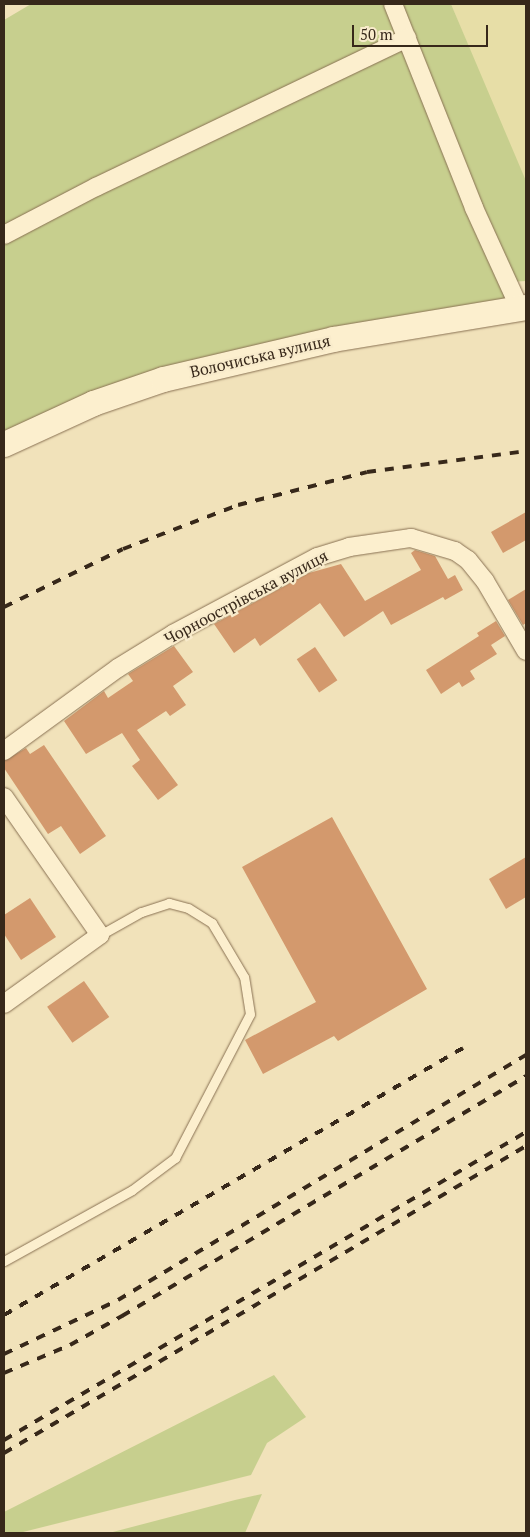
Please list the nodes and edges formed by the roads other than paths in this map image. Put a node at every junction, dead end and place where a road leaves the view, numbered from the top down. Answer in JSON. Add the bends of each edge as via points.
{"nodes":[{"id":1,"x":393,"y":4,"type":"edge"},
{"id":2,"x":406,"y":38,"type":"junction"},
{"id":3,"x":4,"y":235,"type":"edge"},
{"id":4,"x":523,"y":308,"type":"edge"},
{"id":5,"x":4,"y":444,"type":"edge"},
{"id":6,"x":526,"y":651,"type":"edge"},
{"id":7,"x":4,"y":750,"type":"edge"},
{"id":8,"x":4,"y":797,"type":"edge"},
{"id":9,"x":100,"y":935,"type":"junction"},
{"id":10,"x":4,"y":1004,"type":"edge"},
{"id":11,"x":4,"y":1261,"type":"edge"}],
"edges":[{"from":1,"to":2,"type":"street"},
{"from":2,"to":3,"type":"street","via":[[96,187]]},
{"from":2,"to":4,"type":"street","via":[[474,208]]},
{"from":4,"to":5,"type":"main road","name":"Волочиська вулиця","via":[[333,339],[163,379],[93,403]]},
{"from":6,"to":7,"type":"street","name":"Чорноострівська вулиця","via":[[486,581],[468,560],[455,551],[412,538],[349,547],[317,557],[174,634],[118,668]]},
{"from":8,"to":9,"type":"street"},
{"from":9,"to":10,"type":"street"},
{"from":9,"to":11,"type":"lane","via":[[141,912],[169,904],[188,908],[212,923],[244,977],[250,1014],[175,1158],[132,1190]]}]}
